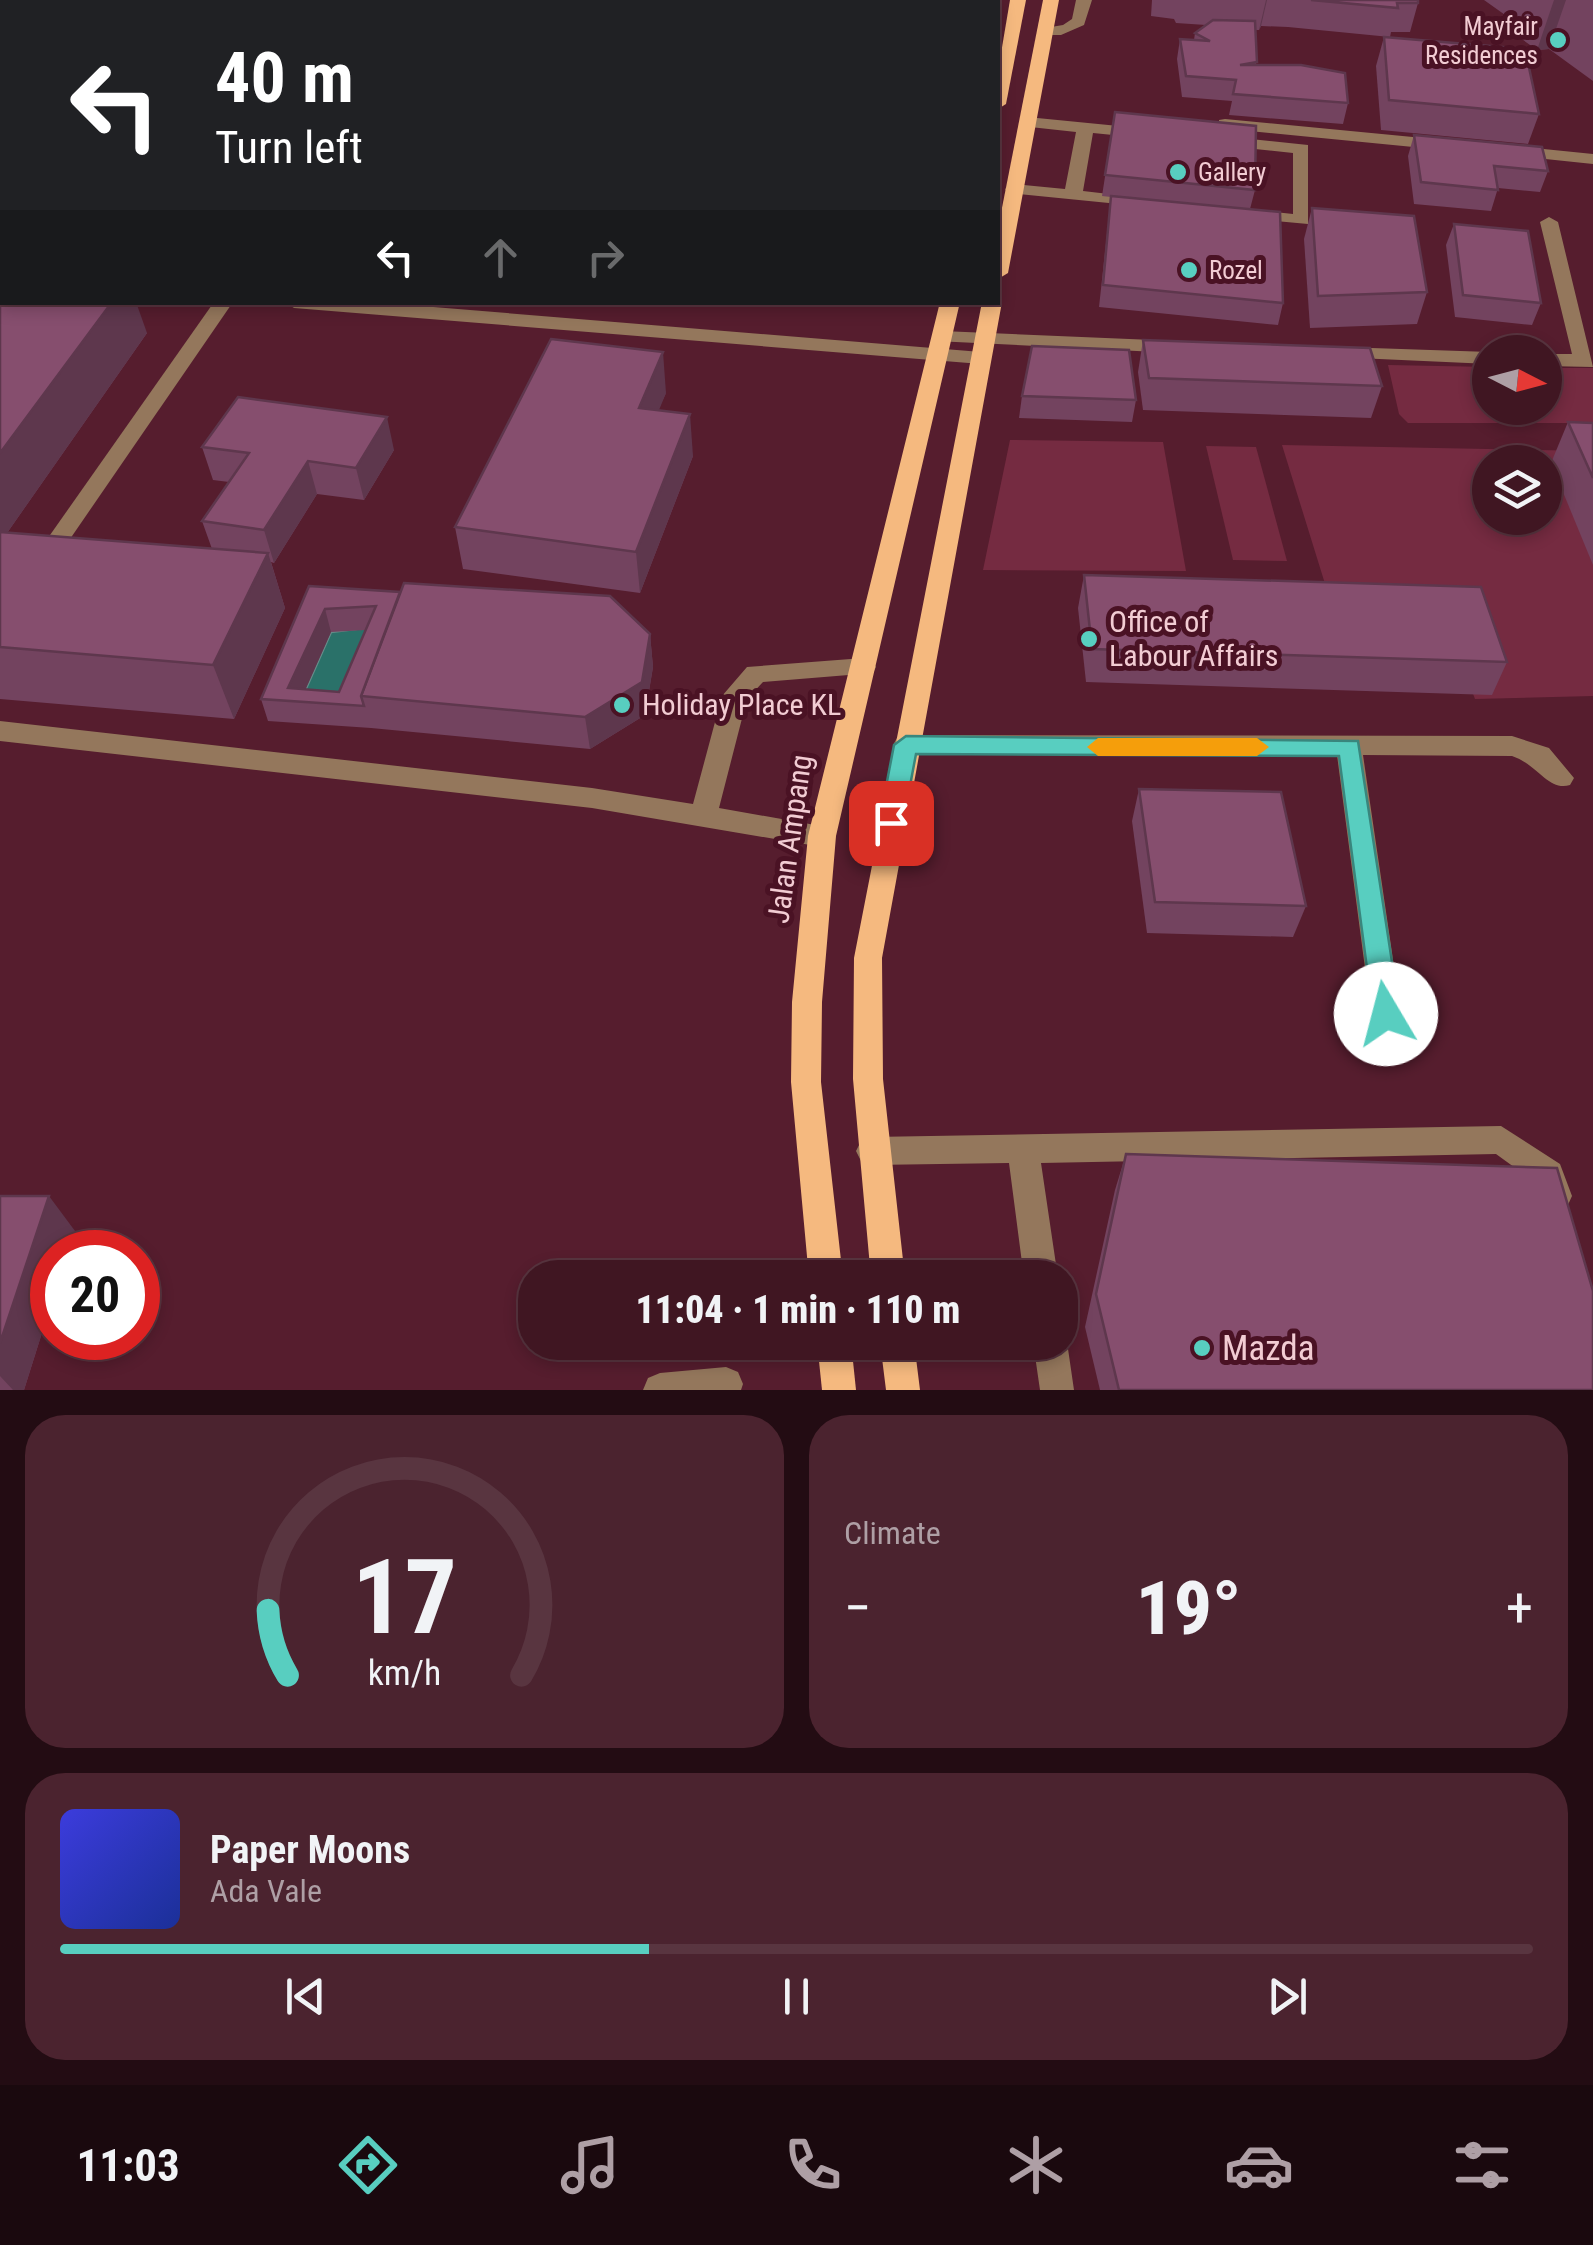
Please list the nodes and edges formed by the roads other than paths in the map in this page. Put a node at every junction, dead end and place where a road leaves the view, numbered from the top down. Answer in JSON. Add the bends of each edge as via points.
{"nodes":[{"id":1,"x":1018,"y":0,"type":"edge"},
{"id":2,"x":1051,"y":0,"type":"edge"},
{"id":3,"x":1084,"y":0,"type":"edge"},
{"id":4,"x":1006,"y":29,"type":"edge"},
{"id":5,"x":1045,"y":32,"type":"junction"},
{"id":6,"x":1000,"y":85,"type":"edge"},
{"id":7,"x":1029,"y":113,"type":"junction"},
{"id":8,"x":1085,"y":128,"type":"junction"},
{"id":9,"x":1455,"y":146,"type":"edge"},
{"id":10,"x":1495,"y":150,"type":"edge"},
{"id":11,"x":1593,"y":159,"type":"edge"},
{"id":12,"x":1014,"y":188,"type":"junction"},
{"id":13,"x":1073,"y":195,"type":"junction"},
{"id":14,"x":1168,"y":205,"type":"edge"},
{"id":15,"x":1226,"y":212,"type":"edge"},
{"id":16,"x":1549,"y":222,"type":"dead end"},
{"id":17,"x":1000,"y":263,"type":"edge"},
{"id":18,"x":222,"y":305,"type":"edge"},
{"id":19,"x":338,"y":305,"type":"edge"},
{"id":20,"x":949,"y":305,"type":"edge"},
{"id":21,"x":991,"y":305,"type":"edge"},
{"id":22,"x":940,"y":346,"type":"junction"},
{"id":23,"x":1195,"y":348,"type":"edge"},
{"id":24,"x":983,"y":349,"type":"junction"},
{"id":25,"x":1328,"y":352,"type":"edge"},
{"id":26,"x":1472,"y":357,"type":"edge"},
{"id":27,"x":1562,"y":360,"type":"edge"},
{"id":28,"x":1589,"y":361,"type":"edge"},
{"id":29,"x":51,"y":550,"type":"edge"},
{"id":30,"x":864,"y":667,"type":"junction"},
{"id":31,"x":0,"y":730,"type":"edge"},
{"id":32,"x":906,"y":745,"type":"junction"},
{"id":33,"x":1350,"y":747,"type":"junction"},
{"id":34,"x":1561,"y":778,"type":"dead end"},
{"id":35,"x":704,"y":814,"type":"junction"},
{"id":36,"x":822,"y":836,"type":"junction"},
{"id":37,"x":1386,"y":1014,"type":"dead end"},
{"id":38,"x":1023,"y":1148,"type":"junction"},
{"id":39,"x":872,"y":1151,"type":"junction"},
{"id":40,"x":1565,"y":1225,"type":"edge"},
{"id":41,"x":824,"y":1260,"type":"edge"},
{"id":42,"x":886,"y":1260,"type":"edge"},
{"id":43,"x":1039,"y":1260,"type":"edge"},
{"id":44,"x":836,"y":1360,"type":"edge"},
{"id":45,"x":899,"y":1360,"type":"edge"},
{"id":46,"x":1052,"y":1360,"type":"edge"},
{"id":47,"x":726,"y":1384,"type":"dead end"},
{"id":48,"x":660,"y":1390,"type":"edge"},
{"id":49,"x":839,"y":1390,"type":"edge"},
{"id":50,"x":903,"y":1390,"type":"edge"},
{"id":51,"x":1056,"y":1390,"type":"edge"}],
"edges":[{"from":1,"to":4,"type":"main road"},
{"from":2,"to":5,"type":"main road"},
{"from":3,"to":5,"type":"street","via":[[1076,26]]},
{"from":4,"to":6,"type":"main road"},
{"from":5,"to":7,"type":"main road"},
{"from":7,"to":8,"type":"street"},
{"from":7,"to":8,"type":"street","via":[[1162,127]]},
{"from":7,"to":12,"type":"main road"},
{"from":8,"to":13,"type":"street"},
{"from":9,"to":15,"type":"street","via":[[1202,130],[1302,150],[1302,220]]},
{"from":10,"to":11,"type":"street"},
{"from":12,"to":13,"type":"street"},
{"from":12,"to":17,"type":"main road"},
{"from":13,"to":14,"type":"street"},
{"from":16,"to":28,"type":"street"},
{"from":18,"to":29,"type":"street"},
{"from":19,"to":22,"type":"street"},
{"from":20,"to":22,"type":"main road","name":"Jalan Ampang"},
{"from":21,"to":24,"type":"main road"},
{"from":22,"to":24,"type":"street"},
{"from":22,"to":30,"type":"main road","name":"Jalan Ampang"},
{"from":23,"to":24,"type":"street"},
{"from":24,"to":32,"type":"main road"},
{"from":25,"to":26,"type":"street"},
{"from":27,"to":28,"type":"street"},
{"from":30,"to":35,"type":"street","via":[[756,673],[735,696]]},
{"from":30,"to":36,"type":"main road","name":"Jalan Ampang"},
{"from":31,"to":35,"type":"street"},
{"from":32,"to":33,"type":"street"},
{"from":32,"to":39,"type":"main road","via":[[868,958],[863,1039]]},
{"from":33,"to":34,"type":"street","via":[[1512,746],[1540,754]]},
{"from":33,"to":37,"type":"street"},
{"from":35,"to":36,"type":"street"},
{"from":36,"to":41,"type":"main road","name":"Jalan Ampang","via":[[806,1082]]},
{"from":38,"to":39,"type":"street"},
{"from":38,"to":40,"type":"street","via":[[1501,1140],[1549,1174]]},
{"from":38,"to":43,"type":"street"},
{"from":39,"to":42,"type":"main road"},
{"from":44,"to":49,"type":"main road"},
{"from":45,"to":50,"type":"main road"},
{"from":46,"to":51,"type":"street"},
{"from":47,"to":48,"type":"street"}]}
